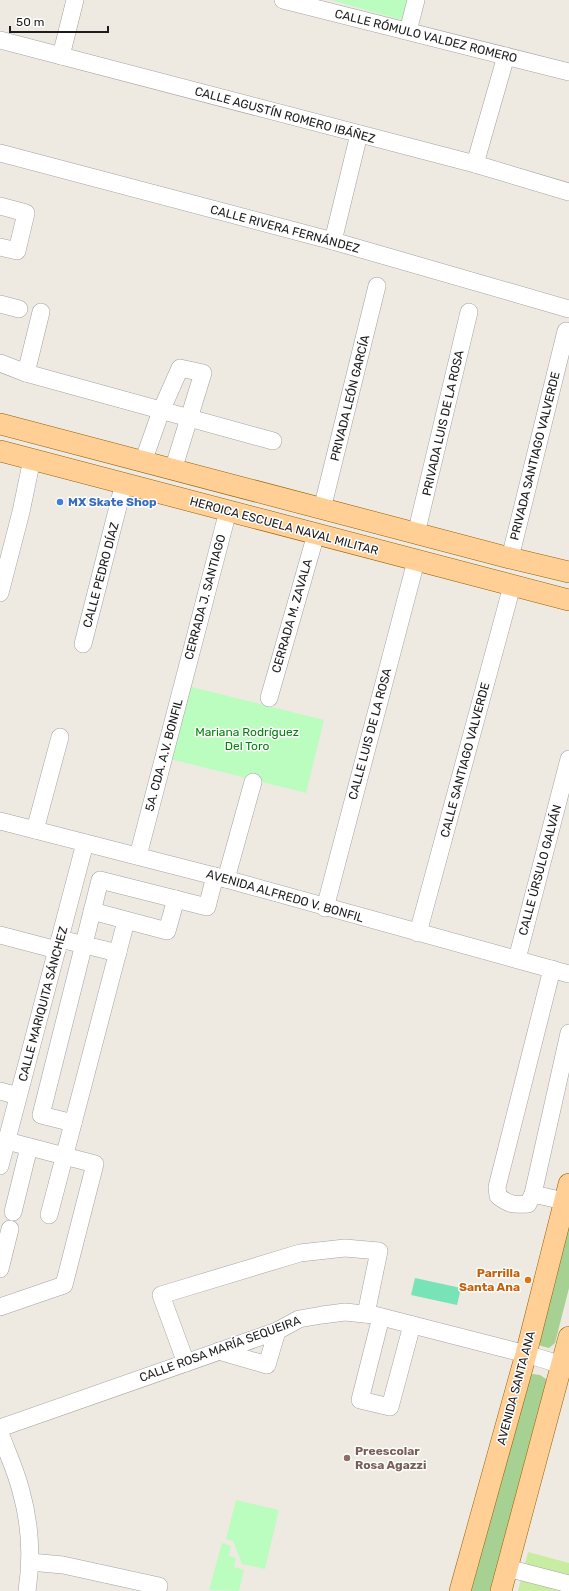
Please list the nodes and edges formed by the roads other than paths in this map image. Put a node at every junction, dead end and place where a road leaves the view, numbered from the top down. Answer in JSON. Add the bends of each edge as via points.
{"nodes":[{"id":1,"x":76,"y":0,"type":"edge"},
{"id":2,"x":283,"y":0,"type":"edge"},
{"id":3,"x":416,"y":0,"type":"edge"},
{"id":4,"x":408,"y":31,"type":"junction"},
{"id":5,"x":0,"y":40,"type":"edge"},
{"id":6,"x":62,"y":56,"type":"junction"},
{"id":7,"x":506,"y":56,"type":"junction"},
{"id":8,"x":569,"y":72,"type":"edge"},
{"id":9,"x":359,"y":134,"type":"junction"},
{"id":10,"x":0,"y":153,"type":"edge"},
{"id":11,"x":475,"y":164,"type":"junction"},
{"id":12,"x":569,"y":192,"type":"edge"},
{"id":13,"x":0,"y":206,"type":"edge"},
{"id":14,"x":333,"y":241,"type":"junction"},
{"id":15,"x":0,"y":247,"type":"edge"},
{"id":16,"x":377,"y":286,"type":"dead end"},
{"id":17,"x":0,"y":304,"type":"edge"},
{"id":18,"x":19,"y":309,"type":"dead end"},
{"id":19,"x":569,"y":309,"type":"edge"},
{"id":20,"x":41,"y":312,"type":"dead end"},
{"id":21,"x":469,"y":312,"type":"dead end"},
{"id":22,"x":566,"y":331,"type":"dead end"},
{"id":23,"x":0,"y":363,"type":"edge"},
{"id":24,"x":26,"y":373,"type":"junction"},
{"id":25,"x":161,"y":411,"type":"junction"},
{"id":26,"x":190,"y":417,"type":"junction"},
{"id":27,"x":0,"y":424,"type":"edge"},
{"id":28,"x":273,"y":441,"type":"dead end"},
{"id":29,"x":0,"y":451,"type":"edge"},
{"id":30,"x":32,"y":459,"type":"junction"},
{"id":31,"x":143,"y":462,"type":"junction"},
{"id":32,"x":173,"y":470,"type":"junction"},
{"id":33,"x":124,"y":483,"type":"junction"},
{"id":34,"x":322,"y":509,"type":"junction"},
{"id":35,"x":228,"y":511,"type":"junction"},
{"id":36,"x":316,"y":534,"type":"junction"},
{"id":37,"x":416,"y":534,"type":"junction"},
{"id":38,"x":510,"y":558,"type":"junction"},
{"id":39,"x":416,"y":561,"type":"junction"},
{"id":40,"x":569,"y":572,"type":"edge"},
{"id":41,"x":512,"y":586,"type":"junction"},
{"id":42,"x":0,"y":592,"type":"edge"},
{"id":43,"x":569,"y":600,"type":"edge"},
{"id":44,"x":83,"y":644,"type":"dead end"},
{"id":45,"x":183,"y":682,"type":"joint"},
{"id":46,"x":269,"y":698,"type":"dead end"},
{"id":47,"x":60,"y":737,"type":"dead end"},
{"id":48,"x":569,"y":759,"type":"edge"},
{"id":49,"x":253,"y":782,"type":"dead end"},
{"id":50,"x":0,"y":821,"type":"edge"},
{"id":51,"x":35,"y":830,"type":"junction"},
{"id":52,"x":85,"y":843,"type":"junction"},
{"id":53,"x":138,"y":856,"type":"junction"},
{"id":54,"x":221,"y":878,"type":"junction"},
{"id":55,"x":176,"y":899,"type":"junction"},
{"id":56,"x":325,"y":908,"type":"junction"},
{"id":57,"x":92,"y":911,"type":"junction"},
{"id":58,"x":126,"y":921,"type":"junction"},
{"id":59,"x":418,"y":933,"type":"junction"},
{"id":60,"x":0,"y":935,"type":"edge"},
{"id":61,"x":58,"y":944,"type":"junction"},
{"id":62,"x":84,"y":945,"type":"junction"},
{"id":63,"x":118,"y":953,"type":"junction"},
{"id":64,"x":517,"y":959,"type":"junction"},
{"id":65,"x":552,"y":969,"type":"junction"},
{"id":66,"x":569,"y":974,"type":"edge"},
{"id":67,"x":569,"y":1033,"type":"edge"},
{"id":68,"x":0,"y":1092,"type":"edge"},
{"id":69,"x":18,"y":1096,"type":"junction"},
{"id":70,"x":73,"y":1123,"type":"junction"},
{"id":71,"x":6,"y":1141,"type":"junction"},
{"id":72,"x":29,"y":1147,"type":"junction"},
{"id":73,"x":64,"y":1156,"type":"junction"},
{"id":74,"x":0,"y":1166,"type":"edge"},
{"id":75,"x":567,"y":1193,"type":"edge"},
{"id":76,"x":532,"y":1194,"type":"junction"},
{"id":77,"x":13,"y":1212,"type":"dead end"},
{"id":78,"x":49,"y":1216,"type":"dead end"},
{"id":79,"x":10,"y":1229,"type":"dead end"},
{"id":80,"x":0,"y":1269,"type":"edge"},
{"id":81,"x":0,"y":1307,"type":"edge"},
{"id":82,"x":374,"y":1315,"type":"junction"},
{"id":83,"x":412,"y":1324,"type":"junction"},
{"id":84,"x":277,"y":1331,"type":"junction"},
{"id":85,"x":569,"y":1337,"type":"edge"},
{"id":86,"x":218,"y":1351,"type":"junction"},
{"id":87,"x":526,"y":1354,"type":"junction"},
{"id":88,"x":186,"y":1363,"type":"junction"},
{"id":89,"x":565,"y":1365,"type":"edge"},
{"id":90,"x":0,"y":1428,"type":"edge"},
{"id":91,"x":0,"y":1433,"type":"edge"},
{"id":92,"x":30,"y":1562,"type":"junction"},
{"id":93,"x":507,"y":1568,"type":"junction"},
{"id":94,"x":569,"y":1584,"type":"edge"},
{"id":95,"x":159,"y":1586,"type":"dead end"},
{"id":96,"x":27,"y":1591,"type":"edge"},
{"id":97,"x":460,"y":1591,"type":"edge"},
{"id":98,"x":501,"y":1591,"type":"edge"}],
"edges":[{"from":1,"to":6,"type":"street"},
{"from":2,"to":4,"type":"street","name":"CALLE RÓMULO VALDEZ ROMERO"},
{"from":3,"to":4,"type":"street"},
{"from":4,"to":7,"type":"street","name":"CALLE RÓMULO VALDEZ ROMERO"},
{"from":5,"to":6,"type":"street","name":"CALLE AGUSTÍN ROMERO IBÁÑEZ"},
{"from":6,"to":9,"type":"street","name":"CALLE AGUSTÍN ROMERO IBÁÑEZ"},
{"from":7,"to":8,"type":"street","name":"CALLE RÓMULO VALDEZ ROMERO"},
{"from":7,"to":11,"type":"street"},
{"from":9,"to":11,"type":"street","name":"CALLE AGUSTÍN ROMERO IBÁÑEZ"},
{"from":9,"to":14,"type":"street"},
{"from":10,"to":14,"type":"street","name":"CALLE RIVERA FERNÁNDEZ"},
{"from":11,"to":12,"type":"street","name":"CALLE AGUSTÍN ROMERO IBÁÑEZ"},
{"from":13,"to":15,"type":"street","via":[[26,213],[17,252]]},
{"from":14,"to":19,"type":"street","name":"CALLE RIVERA FERNÁNDEZ"},
{"from":16,"to":34,"type":"street","name":"PRIVADA LEÓN GARCÍA"},
{"from":17,"to":18,"type":"street"},
{"from":20,"to":24,"type":"street"},
{"from":21,"to":37,"type":"street","name":"PRIVADA LUIS DE LA ROSA"},
{"from":22,"to":38,"type":"street","name":"PRIVADA SANTIAGO VALVERDE"},
{"from":23,"to":24,"type":"street"},
{"from":24,"to":25,"type":"street"},
{"from":25,"to":26,"type":"street"},
{"from":25,"to":26,"type":"street","via":[[180,368],[203,373]]},
{"from":25,"to":31,"type":"street"},
{"from":26,"to":28,"type":"street"},
{"from":26,"to":32,"type":"street"},
{"from":27,"to":31,"type":"main road"},
{"from":29,"to":30,"type":"main road","name":"HEROICA ESCUELA NAVAL MILITAR"},
{"from":30,"to":33,"type":"main road","name":"HEROICA ESCUELA NAVAL MILITAR"},
{"from":30,"to":42,"type":"street"},
{"from":31,"to":32,"type":"main road"},
{"from":32,"to":34,"type":"main road"},
{"from":33,"to":35,"type":"main road","name":"HEROICA ESCUELA NAVAL MILITAR"},
{"from":33,"to":44,"type":"street","name":"CALLE PEDRO DÍAZ"},
{"from":34,"to":37,"type":"main road"},
{"from":35,"to":36,"type":"main road","name":"HEROICA ESCUELA NAVAL MILITAR"},
{"from":35,"to":45,"type":"street","name":"CERRADA J. SANTIAGO"},
{"from":36,"to":39,"type":"main road","name":"HEROICA ESCUELA NAVAL MILITAR"},
{"from":36,"to":46,"type":"street","name":"CERRADA M. ZAVALA"},
{"from":37,"to":38,"type":"main road"},
{"from":38,"to":40,"type":"main road"},
{"from":39,"to":41,"type":"main road","name":"HEROICA ESCUELA NAVAL MILITAR"},
{"from":39,"to":56,"type":"street","name":"CALLE LUIS DE LA ROSA"},
{"from":41,"to":43,"type":"main road","name":"HEROICA ESCUELA NAVAL MILITAR"},
{"from":41,"to":59,"type":"street","name":"CALLE SANTIAGO VALVERDE"},
{"from":45,"to":53,"type":"street","name":"5A. CDA. A.V. BONFIL"},
{"from":47,"to":51,"type":"street"},
{"from":48,"to":64,"type":"street","name":"CALLE ÚRSULO GALVÁN"},
{"from":49,"to":54,"type":"street"},
{"from":50,"to":51,"type":"street","name":"AVENIDA ALFREDO V. BONFIL"},
{"from":51,"to":52,"type":"street","name":"AVENIDA ALFREDO V. BONFIL"},
{"from":52,"to":53,"type":"street","name":"AVENIDA ALFREDO V. BONFIL"},
{"from":52,"to":61,"type":"street","name":"CALLE MARIQUITA SÁNCHEZ"},
{"from":53,"to":54,"type":"street","name":"AVENIDA ALFREDO V. BONFIL"},
{"from":54,"to":55,"type":"street","via":[[207,907]]},
{"from":54,"to":56,"type":"street","name":"AVENIDA ALFREDO V. BONFIL"},
{"from":55,"to":57,"type":"street","via":[[100,880]]},
{"from":55,"to":58,"type":"street","via":[[167,932]]},
{"from":56,"to":59,"type":"street","name":"AVENIDA ALFREDO V. BONFIL"},
{"from":57,"to":58,"type":"street"},
{"from":57,"to":62,"type":"street"},
{"from":58,"to":63,"type":"street"},
{"from":59,"to":64,"type":"street","name":"AVENIDA ALFREDO V. BONFIL"},
{"from":60,"to":61,"type":"street"},
{"from":61,"to":62,"type":"street"},
{"from":61,"to":69,"type":"street","name":"CALLE MARIQUITA SÁNCHEZ"},
{"from":62,"to":63,"type":"street"},
{"from":62,"to":70,"type":"street","via":[[41,1115]]},
{"from":63,"to":70,"type":"street"},
{"from":64,"to":65,"type":"street","name":"AVENIDA ALFREDO V. BONFIL"},
{"from":65,"to":66,"type":"street","name":"AVENIDA ALFREDO V. BONFIL"},
{"from":65,"to":76,"type":"street","via":[[497,1187],[498,1196],[506,1202],[518,1205],[528,1204]]},
{"from":67,"to":76,"type":"street"},
{"from":68,"to":69,"type":"street"},
{"from":69,"to":71,"type":"street","name":"CALLE MARIQUITA SÁNCHEZ"},
{"from":70,"to":73,"type":"street"},
{"from":71,"to":72,"type":"street"},
{"from":71,"to":74,"type":"street","name":"CALLE MARIQUITA SÁNCHEZ"},
{"from":72,"to":73,"type":"street"},
{"from":72,"to":77,"type":"street"},
{"from":73,"to":78,"type":"street"},
{"from":73,"to":81,"type":"street","via":[[95,1164],[64,1285]]},
{"from":75,"to":76,"type":"street"},
{"from":75,"to":87,"type":"main road","name":"AVENIDA SANTA ANA"},
{"from":79,"to":80,"type":"street"},
{"from":82,"to":83,"type":"street","name":"CALLE ROSA MARÍA SEQUEIRA"},
{"from":82,"to":83,"type":"street","via":[[360,1400],[383,1406],[390,1407]]},
{"from":82,"to":84,"type":"street","name":"CALLE ROSA MARÍA SEQUEIRA","via":[[346,1312],[322,1315],[299,1320]]},
{"from":82,"to":88,"type":"street","via":[[379,1251],[345,1248],[300,1253],[161,1295]]},
{"from":83,"to":87,"type":"street","name":"CALLE ROSA MARÍA SEQUEIRA"},
{"from":84,"to":86,"type":"street","name":"CALLE ROSA MARÍA SEQUEIRA"},
{"from":84,"to":86,"type":"street","via":[[266,1365]]},
{"from":85,"to":89,"type":"main road"},
{"from":86,"to":88,"type":"street","name":"CALLE ROSA MARÍA SEQUEIRA"},
{"from":87,"to":89,"type":"street","name":"CALLE ROSA MARÍA SEQUEIRA"},
{"from":87,"to":97,"type":"main road","name":"AVENIDA SANTA ANA"},
{"from":88,"to":90,"type":"street","name":"CALLE ROSA MARÍA SEQUEIRA"},
{"from":89,"to":93,"type":"main road"},
{"from":91,"to":92,"type":"street","via":[[21,1490],[27,1518]]},
{"from":92,"to":95,"type":"street","via":[[63,1565]]},
{"from":92,"to":96,"type":"street"},
{"from":93,"to":94,"type":"street"},
{"from":93,"to":98,"type":"main road"}]}
